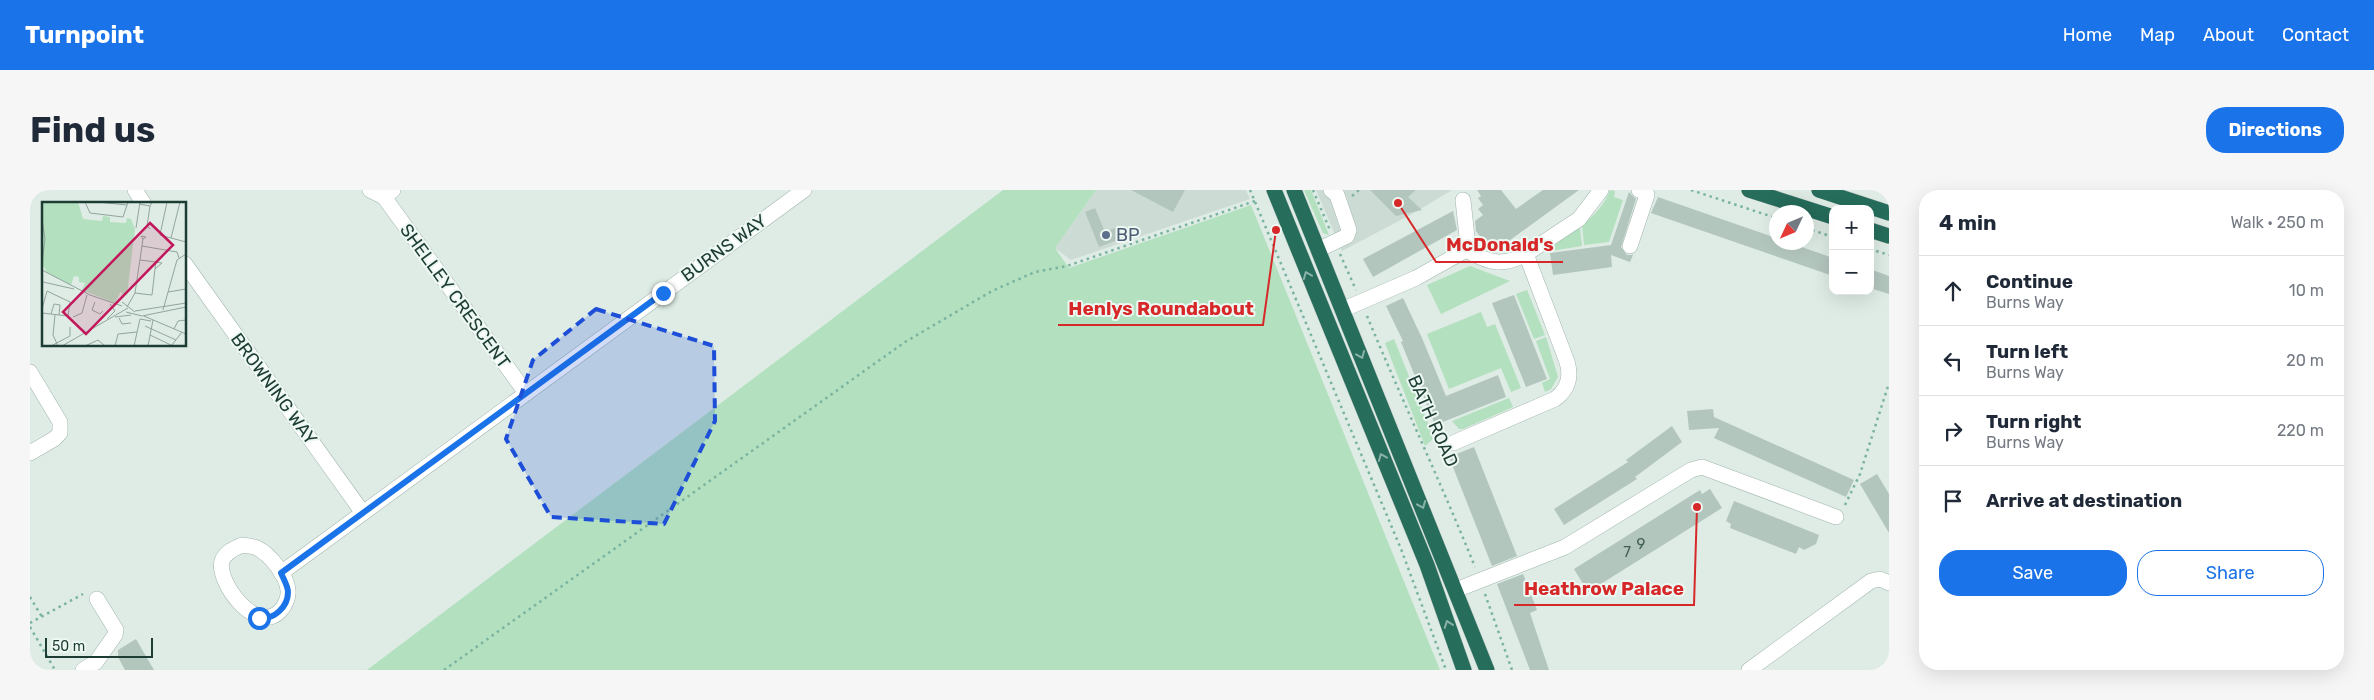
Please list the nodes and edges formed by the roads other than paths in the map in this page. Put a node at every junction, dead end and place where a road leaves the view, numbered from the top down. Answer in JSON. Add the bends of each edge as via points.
{"nodes":[{"id":1,"x":134,"y":190,"type":"edge"},
{"id":2,"x":370,"y":190,"type":"edge"},
{"id":3,"x":804,"y":190,"type":"edge"},
{"id":4,"x":1274,"y":190,"type":"edge"},
{"id":5,"x":1294,"y":190,"type":"edge"},
{"id":6,"x":1601,"y":190,"type":"edge"},
{"id":7,"x":1639,"y":190,"type":"edge"},
{"id":8,"x":1749,"y":190,"type":"edge"},
{"id":9,"x":1819,"y":190,"type":"edge"},
{"id":10,"x":1336,"y":192,"type":"edge"},
{"id":11,"x":388,"y":194,"type":"edge"},
{"id":12,"x":1463,"y":200,"type":"dead end"},
{"id":13,"x":143,"y":202,"type":"edge"},
{"id":14,"x":1889,"y":213,"type":"edge"},
{"id":15,"x":1829,"y":217,"type":"edge"},
{"id":16,"x":1874,"y":231,"type":"edge"},
{"id":17,"x":1889,"y":236,"type":"edge"},
{"id":18,"x":1630,"y":246,"type":"dead end"},
{"id":19,"x":1318,"y":250,"type":"junction"},
{"id":20,"x":1466,"y":250,"type":"junction"},
{"id":21,"x":1526,"y":254,"type":"junction"},
{"id":22,"x":186,"y":265,"type":"edge"},
{"id":23,"x":1342,"y":310,"type":"junction"},
{"id":24,"x":30,"y":372,"type":"edge"},
{"id":25,"x":526,"y":393,"type":"junction"},
{"id":26,"x":1453,"y":443,"type":"dead end"},
{"id":27,"x":30,"y":453,"type":"edge"},
{"id":28,"x":363,"y":513,"type":"junction"},
{"id":29,"x":1836,"y":517,"type":"road end"},
{"id":30,"x":281,"y":573,"type":"junction"},
{"id":31,"x":1889,"y":583,"type":"edge"},
{"id":32,"x":1456,"y":590,"type":"junction"},
{"id":33,"x":97,"y":599,"type":"road end"},
{"id":34,"x":93,"y":667,"type":"edge"},
{"id":35,"x":1464,"y":670,"type":"edge"},
{"id":36,"x":1487,"y":670,"type":"edge"},
{"id":37,"x":1749,"y":670,"type":"edge"}],
"edges":[{"from":1,"to":13,"type":"street"},
{"from":2,"to":11,"type":"street","name":"SHELLEY CRESCENT"},
{"from":3,"to":25,"type":"street","name":"BURNS WAY"},
{"from":35,"to":4,"type":"highway","one_way":true,"via":[[1427,565]]},
{"from":5,"to":19,"type":"highway"},
{"from":6,"to":21,"type":"street","via":[[1579,219]]},
{"from":7,"to":18,"type":"street","via":[[1646,195]]},
{"from":8,"to":15,"type":"highway"},
{"from":9,"to":14,"type":"highway"},
{"from":10,"to":19,"type":"street","via":[[1350,230],[1347,236]]},
{"from":11,"to":25,"type":"street","name":"SHELLEY CRESCENT"},
{"from":12,"to":20,"type":"street"},
{"from":16,"to":17,"type":"highway"},
{"from":19,"to":23,"type":"highway"},
{"from":20,"to":21,"type":"street","via":[[1480,258],[1500,262],[1513,261]]},
{"from":20,"to":23,"type":"street","via":[[1416,278]]},
{"from":21,"to":26,"type":"street","via":[[1569,367],[1567,386],[1554,399]]},
{"from":22,"to":28,"type":"street","name":"BROWNING WAY"},
{"from":23,"to":32,"type":"highway","one_way":true},
{"from":24,"to":27,"type":"street","via":[[60,422],[60,432],[54,439]]},
{"from":25,"to":28,"type":"street","name":"BURNS WAY"},
{"from":28,"to":30,"type":"street","name":"BURNS WAY"},
{"from":29,"to":32,"type":"street","via":[[1702,467],[1691,470],[1565,548]]},
{"from":30,"to":30,"type":"street","via":[[288,590],[285,605],[277,614],[259,618],[248,612],[226,583],[221,572],[222,559],[229,551],[242,545],[258,548]]},
{"from":31,"to":37,"type":"street","via":[[1880,579],[1871,581]]},
{"from":32,"to":36,"type":"highway"},
{"from":33,"to":34,"type":"street","via":[[116,630],[112,643]]}]}
